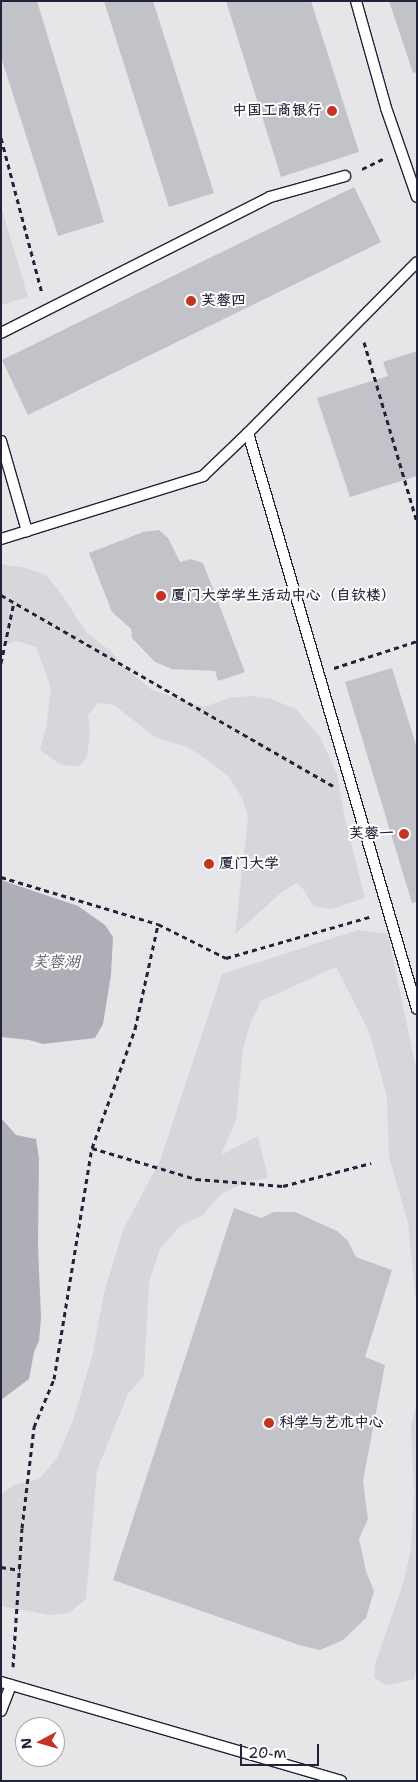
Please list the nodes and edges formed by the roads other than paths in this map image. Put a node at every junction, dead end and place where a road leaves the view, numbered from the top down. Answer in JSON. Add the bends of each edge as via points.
{"nodes":[{"id":1,"x":356,"y":1,"type":"edge"},
{"id":2,"x":345,"y":176,"type":"road end"},
{"id":3,"x":417,"y":197,"type":"edge"},
{"id":4,"x":417,"y":262,"type":"edge"},
{"id":5,"x":1,"y":333,"type":"edge"},
{"id":6,"x":248,"y":433,"type":"junction"},
{"id":7,"x":1,"y":441,"type":"edge"},
{"id":8,"x":27,"y":531,"type":"junction"},
{"id":9,"x":1,"y":539,"type":"edge"},
{"id":10,"x":417,"y":1009,"type":"edge"},
{"id":11,"x":6,"y":1684,"type":"edge"},
{"id":12,"x":1,"y":1711,"type":"edge"},
{"id":13,"x":307,"y":1770,"type":"junction"},
{"id":14,"x":304,"y":1781,"type":"edge"},
{"id":15,"x":341,"y":1781,"type":"edge"}],
"edges":[{"from":1,"to":3,"type":"lane","via":[[386,108]]},
{"from":2,"to":5,"type":"lane","via":[[270,197]]},
{"from":4,"to":6,"type":"lane"},
{"from":6,"to":8,"type":"lane","via":[[203,476]]},
{"from":6,"to":10,"type":"lane"},
{"from":7,"to":8,"type":"lane"},
{"from":8,"to":9,"type":"lane"},
{"from":11,"to":12,"type":"lane"},
{"from":11,"to":13,"type":"lane"},
{"from":13,"to":14,"type":"lane"},
{"from":13,"to":15,"type":"lane"}]}
